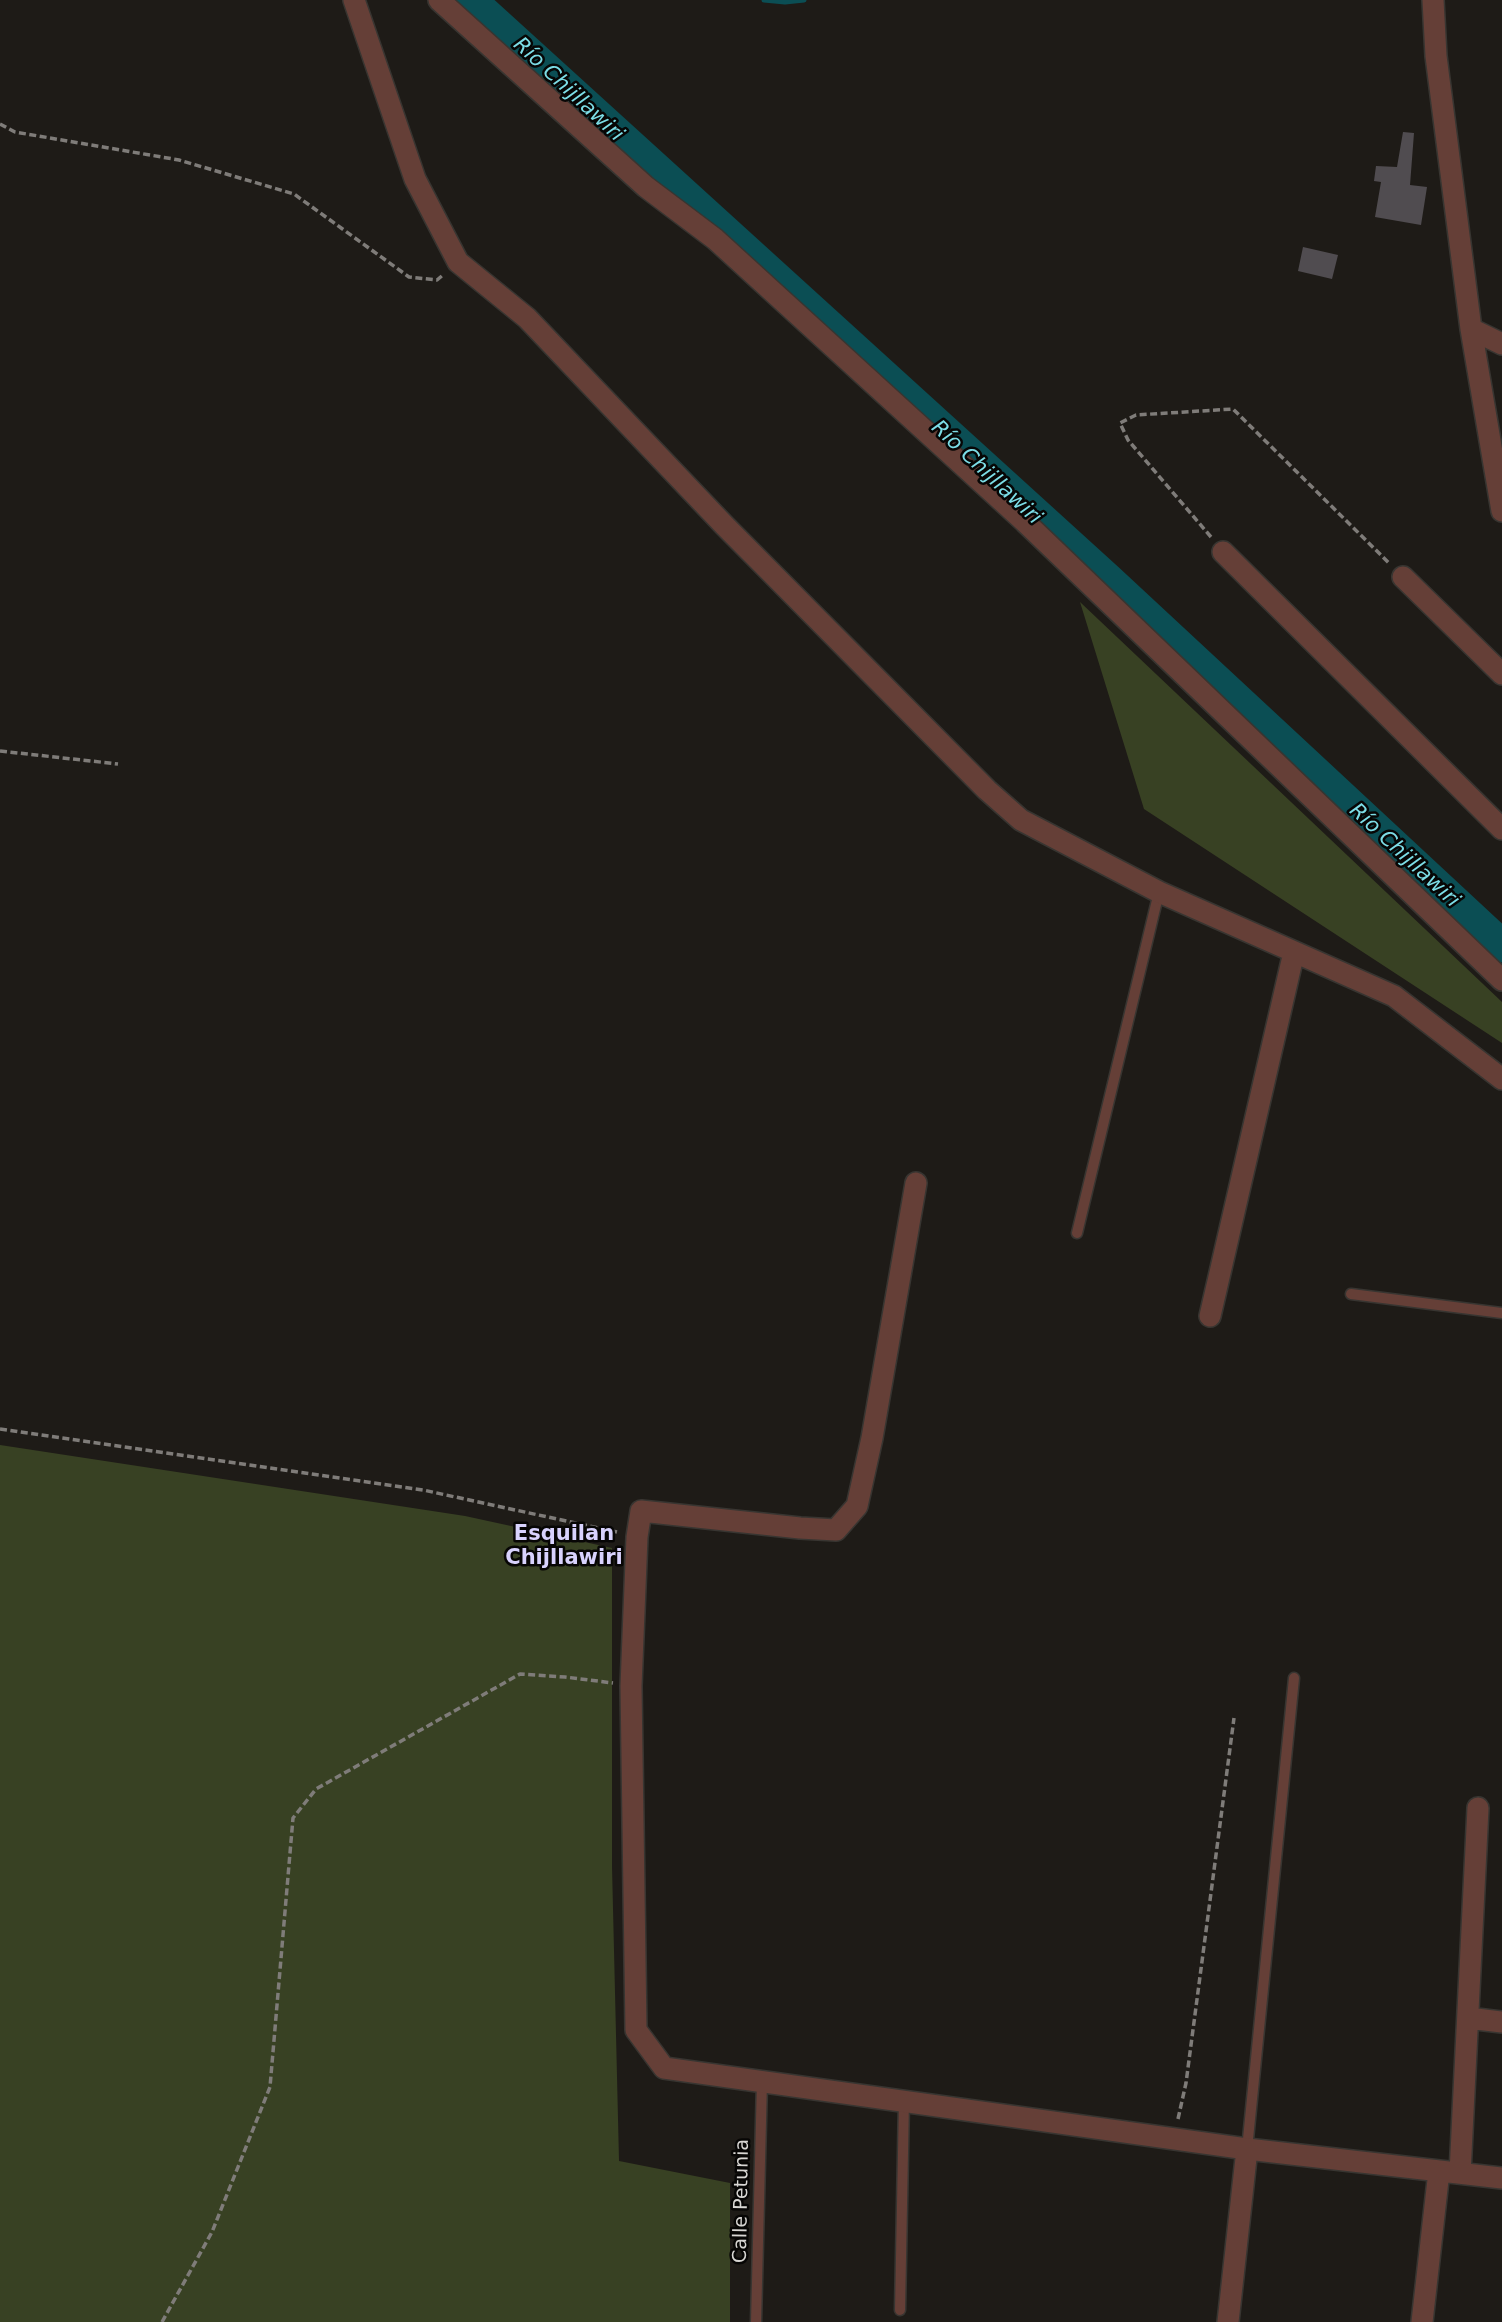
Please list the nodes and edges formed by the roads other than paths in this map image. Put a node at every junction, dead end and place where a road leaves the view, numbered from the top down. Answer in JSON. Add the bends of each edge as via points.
{"nodes":[{"id":1,"x":354,"y":0,"type":"edge"},
{"id":2,"x":439,"y":0,"type":"edge"},
{"id":3,"x":1433,"y":0,"type":"edge"},
{"id":4,"x":1471,"y":329,"type":"junction"},
{"id":5,"x":1502,"y":344,"type":"edge"},
{"id":6,"x":1502,"y":511,"type":"edge"},
{"id":7,"x":1223,"y":552,"type":"road end"},
{"id":8,"x":1404,"y":577,"type":"road end"},
{"id":9,"x":1502,"y":674,"type":"edge"},
{"id":10,"x":1502,"y":830,"type":"edge"},
{"id":11,"x":1159,"y":892,"type":"junction"},
{"id":12,"x":1294,"y":952,"type":"junction"},
{"id":13,"x":1502,"y":980,"type":"edge"},
{"id":14,"x":1502,"y":1079,"type":"edge"},
{"id":15,"x":916,"y":1183,"type":"dead end"},
{"id":16,"x":1077,"y":1233,"type":"dead end"},
{"id":17,"x":1351,"y":1294,"type":"dead end"},
{"id":18,"x":1502,"y":1313,"type":"edge"},
{"id":19,"x":1210,"y":1316,"type":"dead end"},
{"id":20,"x":1294,"y":1678,"type":"dead end"},
{"id":21,"x":1478,"y":1808,"type":"dead end"},
{"id":22,"x":1468,"y":2018,"type":"junction"},
{"id":23,"x":1502,"y":2022,"type":"edge"},
{"id":24,"x":762,"y":2081,"type":"junction"},
{"id":25,"x":904,"y":2100,"type":"junction"},
{"id":26,"x":1247,"y":2149,"type":"junction"},
{"id":27,"x":1439,"y":2171,"type":"junction"},
{"id":28,"x":1460,"y":2173,"type":"junction"},
{"id":29,"x":1502,"y":2178,"type":"edge"},
{"id":30,"x":900,"y":2310,"type":"dead end"},
{"id":31,"x":756,"y":2322,"type":"edge"},
{"id":32,"x":1228,"y":2322,"type":"edge"},
{"id":33,"x":1422,"y":2322,"type":"edge"}],
"edges":[{"from":1,"to":11,"type":"street","via":[[415,179],[458,262],[527,318],[987,790],[1021,820]]},
{"from":2,"to":13,"type":"street","via":[[646,187],[715,239],[1025,522]]},
{"from":3,"to":4,"type":"street"},
{"from":4,"to":5,"type":"street"},
{"from":4,"to":6,"type":"street"},
{"from":7,"to":10,"type":"street"},
{"from":8,"to":9,"type":"street"},
{"from":11,"to":12,"type":"street"},
{"from":11,"to":16,"type":"lane"},
{"from":12,"to":14,"type":"street","via":[[1394,996]]},
{"from":12,"to":19,"type":"street"},
{"from":15,"to":24,"type":"street","via":[[857,1506],[836,1530],[641,1511],[631,1686],[636,2030],[664,2068]]},
{"from":17,"to":18,"type":"lane"},
{"from":20,"to":26,"type":"lane"},
{"from":21,"to":22,"type":"street"},
{"from":22,"to":23,"type":"street"},
{"from":22,"to":28,"type":"street"},
{"from":24,"to":25,"type":"street"},
{"from":24,"to":31,"type":"lane","name":"Calle Petunia"},
{"from":25,"to":26,"type":"street"},
{"from":25,"to":30,"type":"lane"},
{"from":26,"to":27,"type":"street"},
{"from":26,"to":32,"type":"street"},
{"from":27,"to":28,"type":"street"},
{"from":27,"to":33,"type":"street"},
{"from":28,"to":29,"type":"street"}]}
